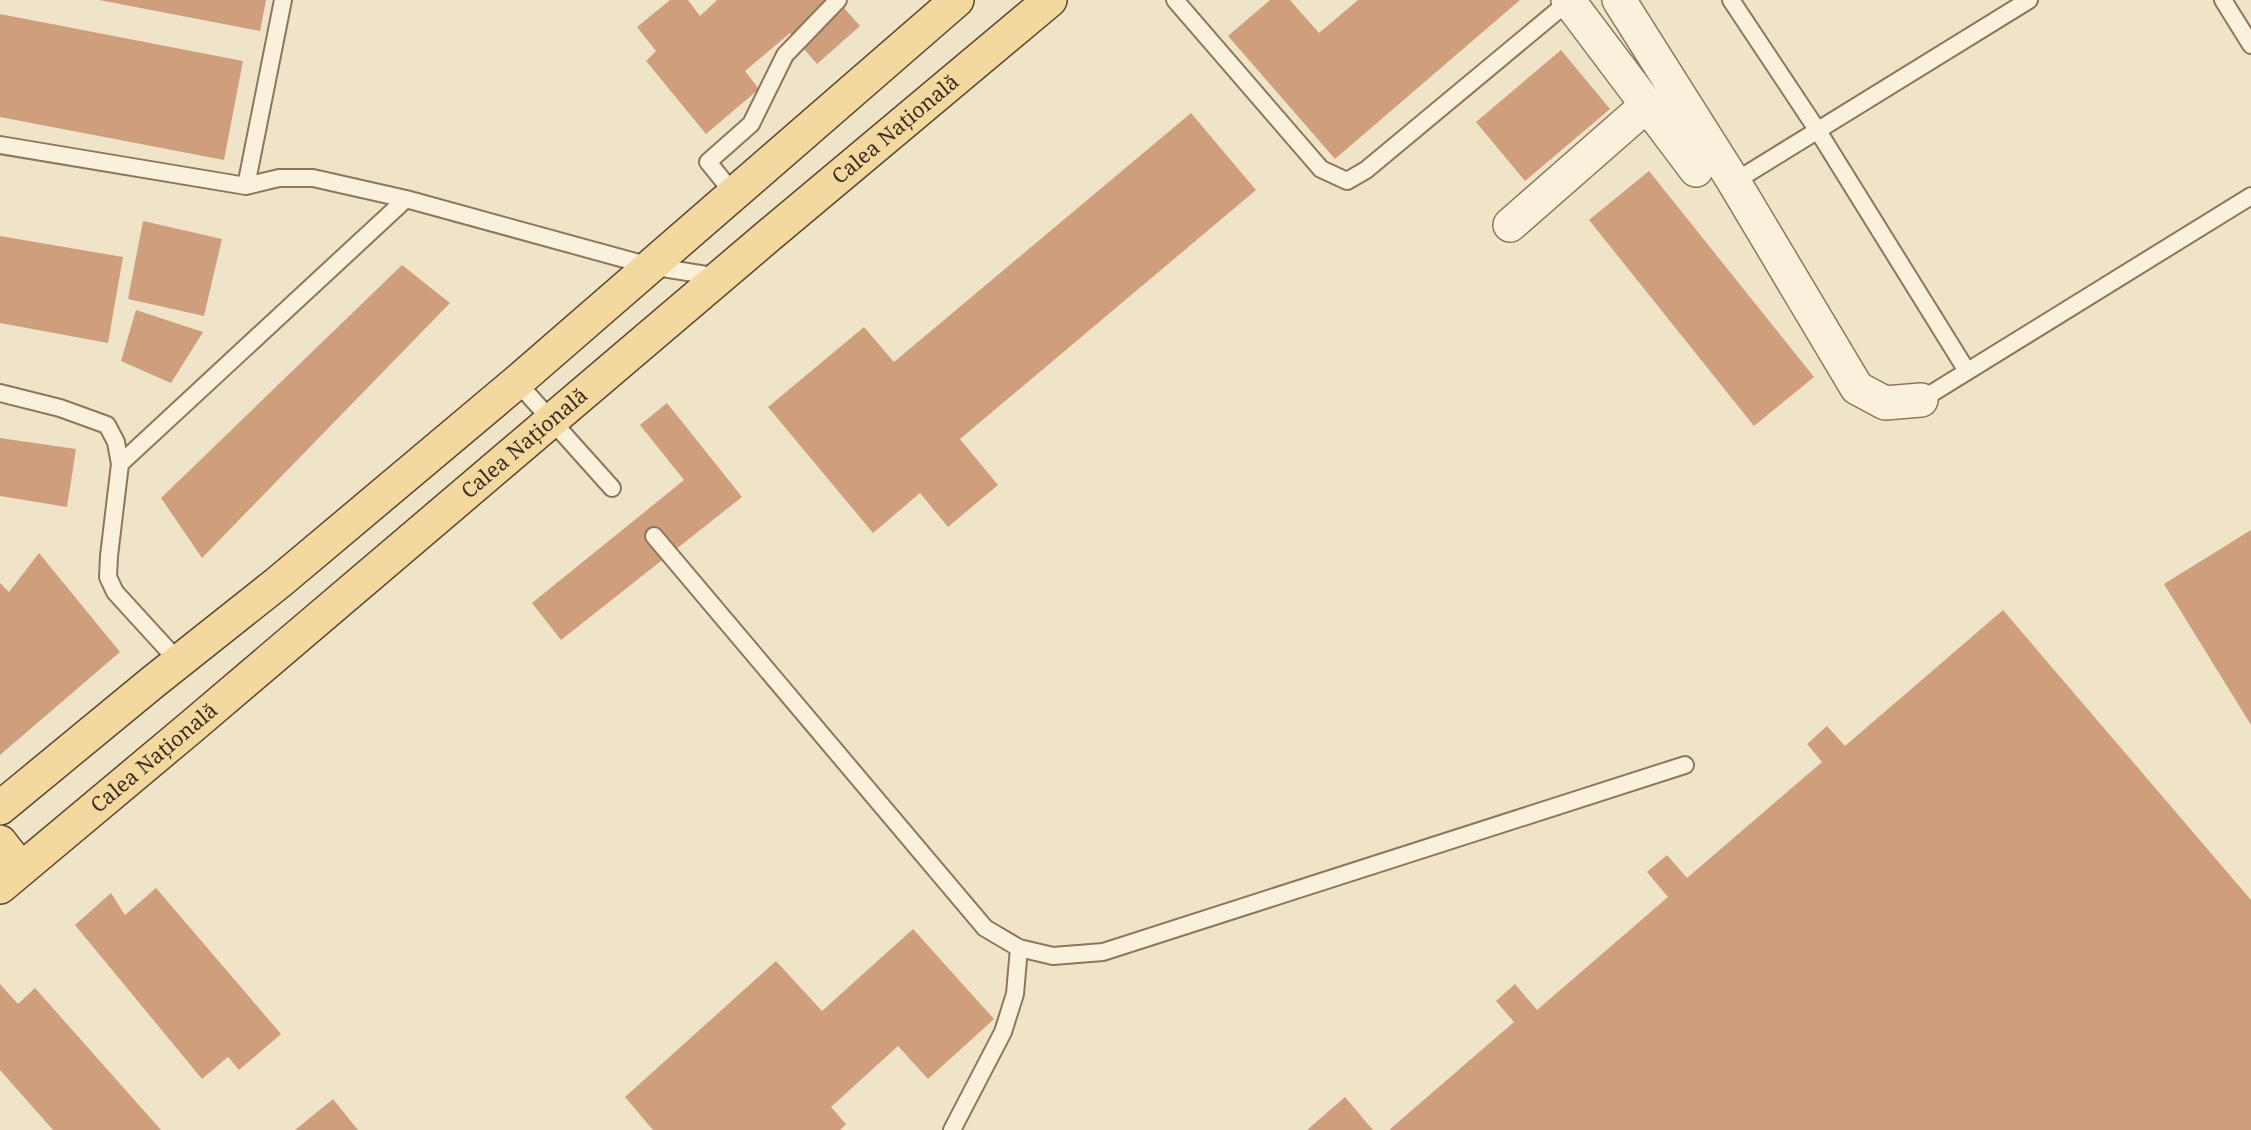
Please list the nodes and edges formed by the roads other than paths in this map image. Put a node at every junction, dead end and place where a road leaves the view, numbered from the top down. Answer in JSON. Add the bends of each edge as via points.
{"nodes":[{"id":1,"x":283,"y":0,"type":"edge"},
{"id":2,"x":838,"y":0,"type":"edge"},
{"id":3,"x":957,"y":0,"type":"edge"},
{"id":4,"x":1176,"y":0,"type":"edge"},
{"id":5,"x":1619,"y":0,"type":"edge"},
{"id":6,"x":1731,"y":0,"type":"edge"},
{"id":7,"x":2029,"y":0,"type":"edge"},
{"id":8,"x":2223,"y":0,"type":"edge"},
{"id":9,"x":1569,"y":1,"type":"edge"},
{"id":10,"x":1036,"y":4,"type":"edge"},
{"id":11,"x":2251,"y":45,"type":"edge"},
{"id":12,"x":1647,"y":105,"type":"junction"},
{"id":13,"x":1818,"y":131,"type":"junction"},
{"id":14,"x":0,"y":145,"type":"edge"},
{"id":15,"x":1696,"y":170,"type":"dead end"},
{"id":16,"x":1734,"y":182,"type":"junction"},
{"id":17,"x":246,"y":186,"type":"junction"},
{"id":18,"x":734,"y":194,"type":"junction"},
{"id":19,"x":2251,"y":196,"type":"edge"},
{"id":20,"x":406,"y":199,"type":"junction"},
{"id":21,"x":1510,"y":225,"type":"dead end"},
{"id":22,"x":650,"y":266,"type":"junction"},
{"id":23,"x":720,"y":277,"type":"junction"},
{"id":24,"x":1967,"y":371,"type":"junction"},
{"id":25,"x":517,"y":382,"type":"junction"},
{"id":26,"x":0,"y":393,"type":"edge"},
{"id":27,"x":1921,"y":400,"type":"joint"},
{"id":28,"x":551,"y":420,"type":"junction"},
{"id":29,"x":120,"y":464,"type":"junction"},
{"id":30,"x":612,"y":488,"type":"dead end"},
{"id":31,"x":654,"y":536,"type":"dead end"},
{"id":32,"x":178,"y":661,"type":"junction"},
{"id":33,"x":1685,"y":765,"type":"dead end"},
{"id":34,"x":0,"y":808,"type":"edge"},
{"id":35,"x":0,"y":842,"type":"edge"},
{"id":36,"x":10,"y":878,"type":"edge"},
{"id":37,"x":1018,"y":948,"type":"junction"},
{"id":38,"x":952,"y":1130,"type":"edge"}],
"edges":[{"from":1,"to":17,"type":"lane"},
{"from":2,"to":18,"type":"lane","via":[[785,55],[751,124],[708,162]]},
{"from":3,"to":18,"type":"main road"},
{"from":4,"to":9,"type":"lane","via":[[1321,169],[1347,181]]},
{"from":5,"to":16,"type":"street"},
{"from":6,"to":13,"type":"lane"},
{"from":7,"to":13,"type":"lane"},
{"from":8,"to":11,"type":"lane"},
{"from":9,"to":12,"type":"street"},
{"from":10,"to":23,"type":"main road","name":"Calea Națională"},
{"from":12,"to":15,"type":"street"},
{"from":12,"to":21,"type":"street"},
{"from":13,"to":16,"type":"lane"},
{"from":13,"to":24,"type":"lane"},
{"from":14,"to":17,"type":"lane"},
{"from":16,"to":27,"type":"street","via":[[1857,388],[1885,403]]},
{"from":17,"to":20,"type":"lane","via":[[279,178],[313,178]]},
{"from":18,"to":22,"type":"main road"},
{"from":19,"to":24,"type":"lane"},
{"from":20,"to":22,"type":"lane"},
{"from":20,"to":29,"type":"lane"},
{"from":22,"to":23,"type":"lane"},
{"from":22,"to":25,"type":"main road"},
{"from":23,"to":28,"type":"main road","name":"Calea Națională"},
{"from":24,"to":27,"type":"lane"},
{"from":25,"to":28,"type":"lane"},
{"from":25,"to":32,"type":"main road","via":[[279,582]]},
{"from":26,"to":29,"type":"lane","via":[[107,425],[116,442]]},
{"from":28,"to":30,"type":"lane"},
{"from":28,"to":36,"type":"main road","name":"Calea Națională"},
{"from":29,"to":32,"type":"lane","via":[[108,577],[115,592]]},
{"from":31,"to":37,"type":"lane","via":[[985,928]]},
{"from":32,"to":34,"type":"main road"},
{"from":33,"to":37,"type":"lane","via":[[1103,952],[1053,956]]},
{"from":35,"to":36,"type":"main road"},
{"from":37,"to":38,"type":"lane","via":[[1016,994],[1004,1032]]}]}
